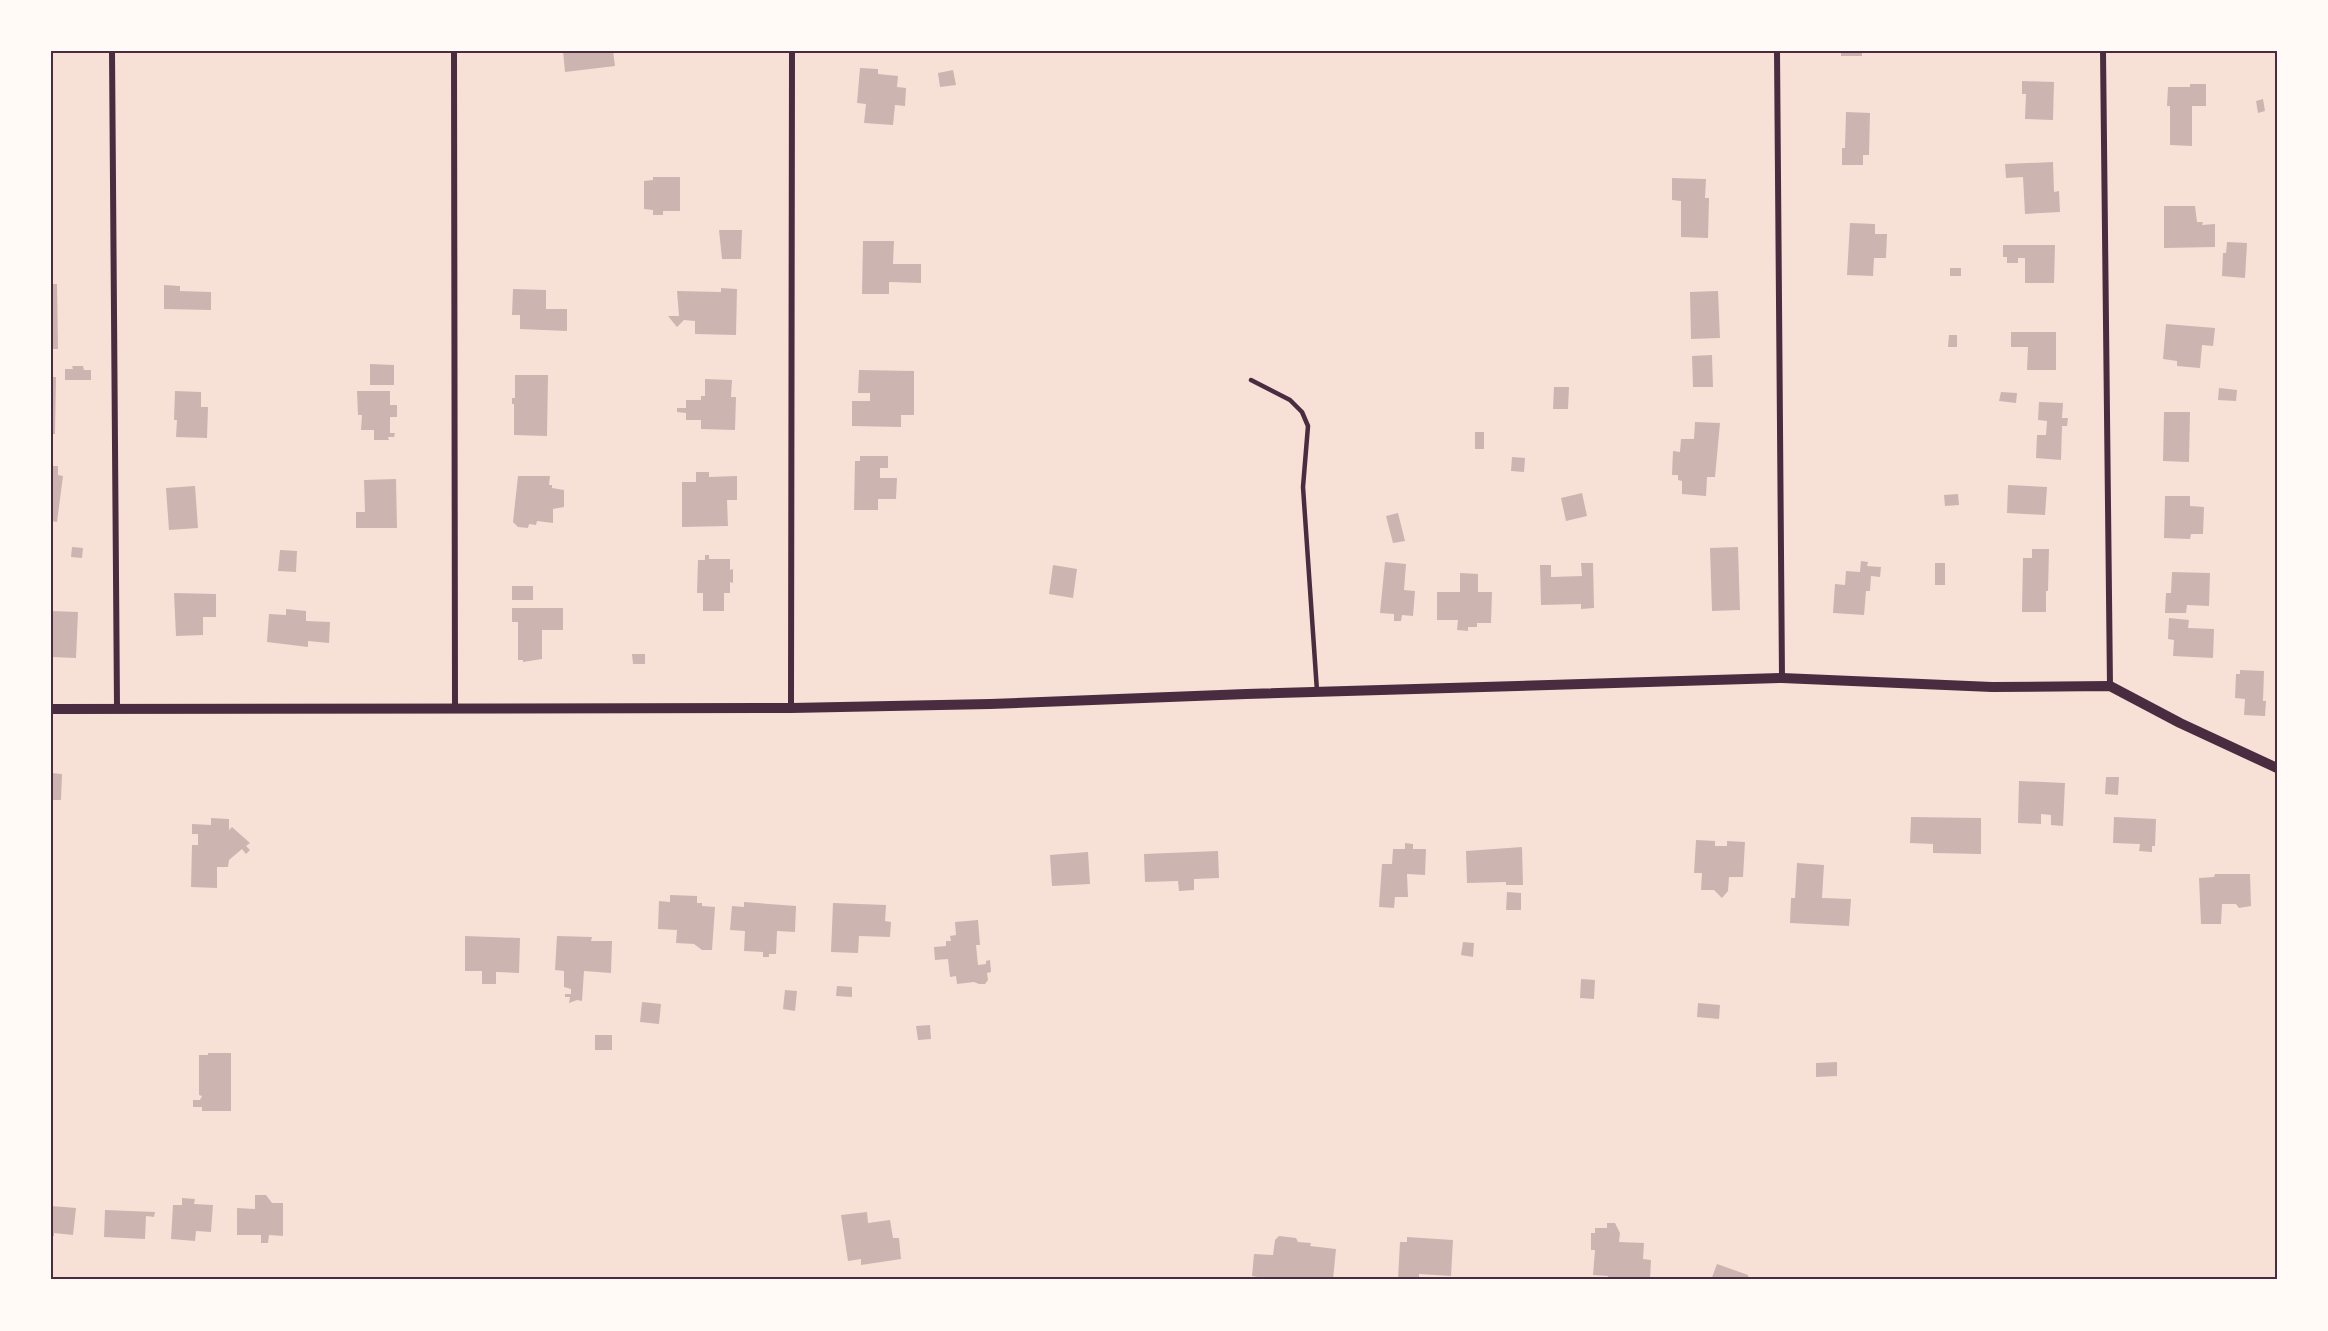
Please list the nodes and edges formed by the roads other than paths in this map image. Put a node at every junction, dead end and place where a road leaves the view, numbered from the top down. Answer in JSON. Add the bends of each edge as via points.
{"nodes":[{"id":1,"x":112,"y":51,"type":"edge"},
{"id":2,"x":454,"y":51,"type":"edge"},
{"id":3,"x":792,"y":51,"type":"edge"},
{"id":4,"x":1777,"y":51,"type":"edge"},
{"id":5,"x":2103,"y":51,"type":"edge"},
{"id":6,"x":1251,"y":380,"type":"dead end"},
{"id":7,"x":1782,"y":678,"type":"junction"},
{"id":8,"x":2110,"y":686,"type":"junction"},
{"id":9,"x":1317,"y":692,"type":"junction"},
{"id":10,"x":117,"y":707,"type":"junction"},
{"id":11,"x":455,"y":708,"type":"junction"},
{"id":12,"x":791,"y":708,"type":"junction"},
{"id":13,"x":51,"y":709,"type":"edge"},
{"id":14,"x":2277,"y":768,"type":"edge"}],
"edges":[{"from":1,"to":10,"type":"street"},
{"from":2,"to":11,"type":"street"},
{"from":3,"to":12,"type":"street"},
{"from":4,"to":7,"type":"street"},
{"from":5,"to":8,"type":"street"},
{"from":6,"to":9,"type":"lane","via":[[1290,400],[1302,411],[1308,426],[1302,487]]},
{"from":7,"to":8,"type":"street","via":[[1992,687]]},
{"from":7,"to":9,"type":"street"},
{"from":8,"to":14,"type":"street"},
{"from":9,"to":12,"type":"street"},
{"from":10,"to":11,"type":"street"},
{"from":10,"to":13,"type":"street"},
{"from":11,"to":12,"type":"street"}]}
